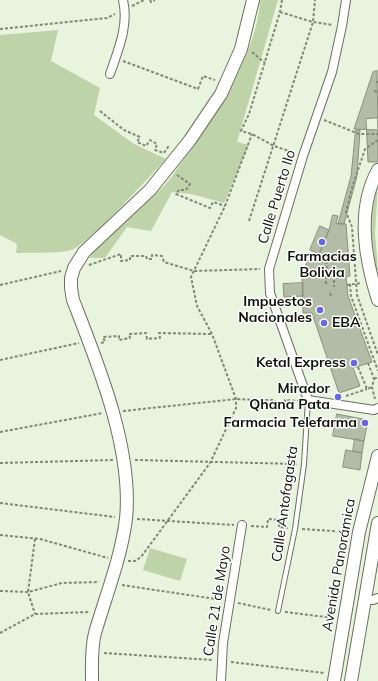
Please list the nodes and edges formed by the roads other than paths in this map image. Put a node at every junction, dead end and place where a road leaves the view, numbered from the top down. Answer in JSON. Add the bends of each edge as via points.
{"nodes":[{"id":1,"x":123,"y":0,"type":"edge"},
{"id":2,"x":253,"y":0,"type":"edge"},
{"id":3,"x":346,"y":0,"type":"edge"},
{"id":4,"x":110,"y":74,"type":"dead end"},
{"id":5,"x":378,"y":170,"type":"edge"},
{"id":6,"x":378,"y":300,"type":"edge"},
{"id":7,"x":308,"y":400,"type":"junction"},
{"id":8,"x":378,"y":408,"type":"edge"},
{"id":9,"x":378,"y":456,"type":"edge"},
{"id":10,"x":378,"y":523,"type":"edge"},
{"id":11,"x":242,"y":525,"type":"road end"},
{"id":12,"x":378,"y":598,"type":"edge"},
{"id":13,"x":365,"y":600,"type":"junction"},
{"id":14,"x":278,"y":611,"type":"dead end"},
{"id":15,"x":340,"y":644,"type":"junction"},
{"id":16,"x":357,"y":647,"type":"junction"},
{"id":17,"x":92,"y":681,"type":"edge"},
{"id":18,"x":221,"y":681,"type":"edge"},
{"id":19,"x":334,"y":681,"type":"edge"},
{"id":20,"x":351,"y":681,"type":"edge"}],
"edges":[{"from":1,"to":4,"type":"street","via":[[123,36]]},
{"from":2,"to":17,"type":"street","via":[[241,49],[221,94],[159,179],[84,252],[74,268],[70,288],[72,300],[113,412],[126,475],[126,519],[118,560],[95,633]]},
{"from":3,"to":7,"type":"street","name":"Calle Puerto Ilo","via":[[332,72],[303,156],[269,269],[270,293]]},
{"from":5,"to":6,"type":"street","via":[[366,204],[364,221],[366,250]]},
{"from":7,"to":8,"type":"street","via":[[374,410]]},
{"from":7,"to":14,"type":"lane","name":"Calle Antofagasta","via":[[304,464],[295,528]]},
{"from":9,"to":15,"type":"street","name":"Avenida Panorámica","via":[[359,532]]},
{"from":10,"to":13,"type":"street"},
{"from":11,"to":18,"type":"street","name":"Calle 21 de Mayo","via":[[223,643]]},
{"from":12,"to":13,"type":"street"},
{"from":13,"to":16,"type":"street"},
{"from":15,"to":16,"type":"street"},
{"from":15,"to":19,"type":"street","name":"Avenida Panorámica"},
{"from":16,"to":20,"type":"street"}]}
